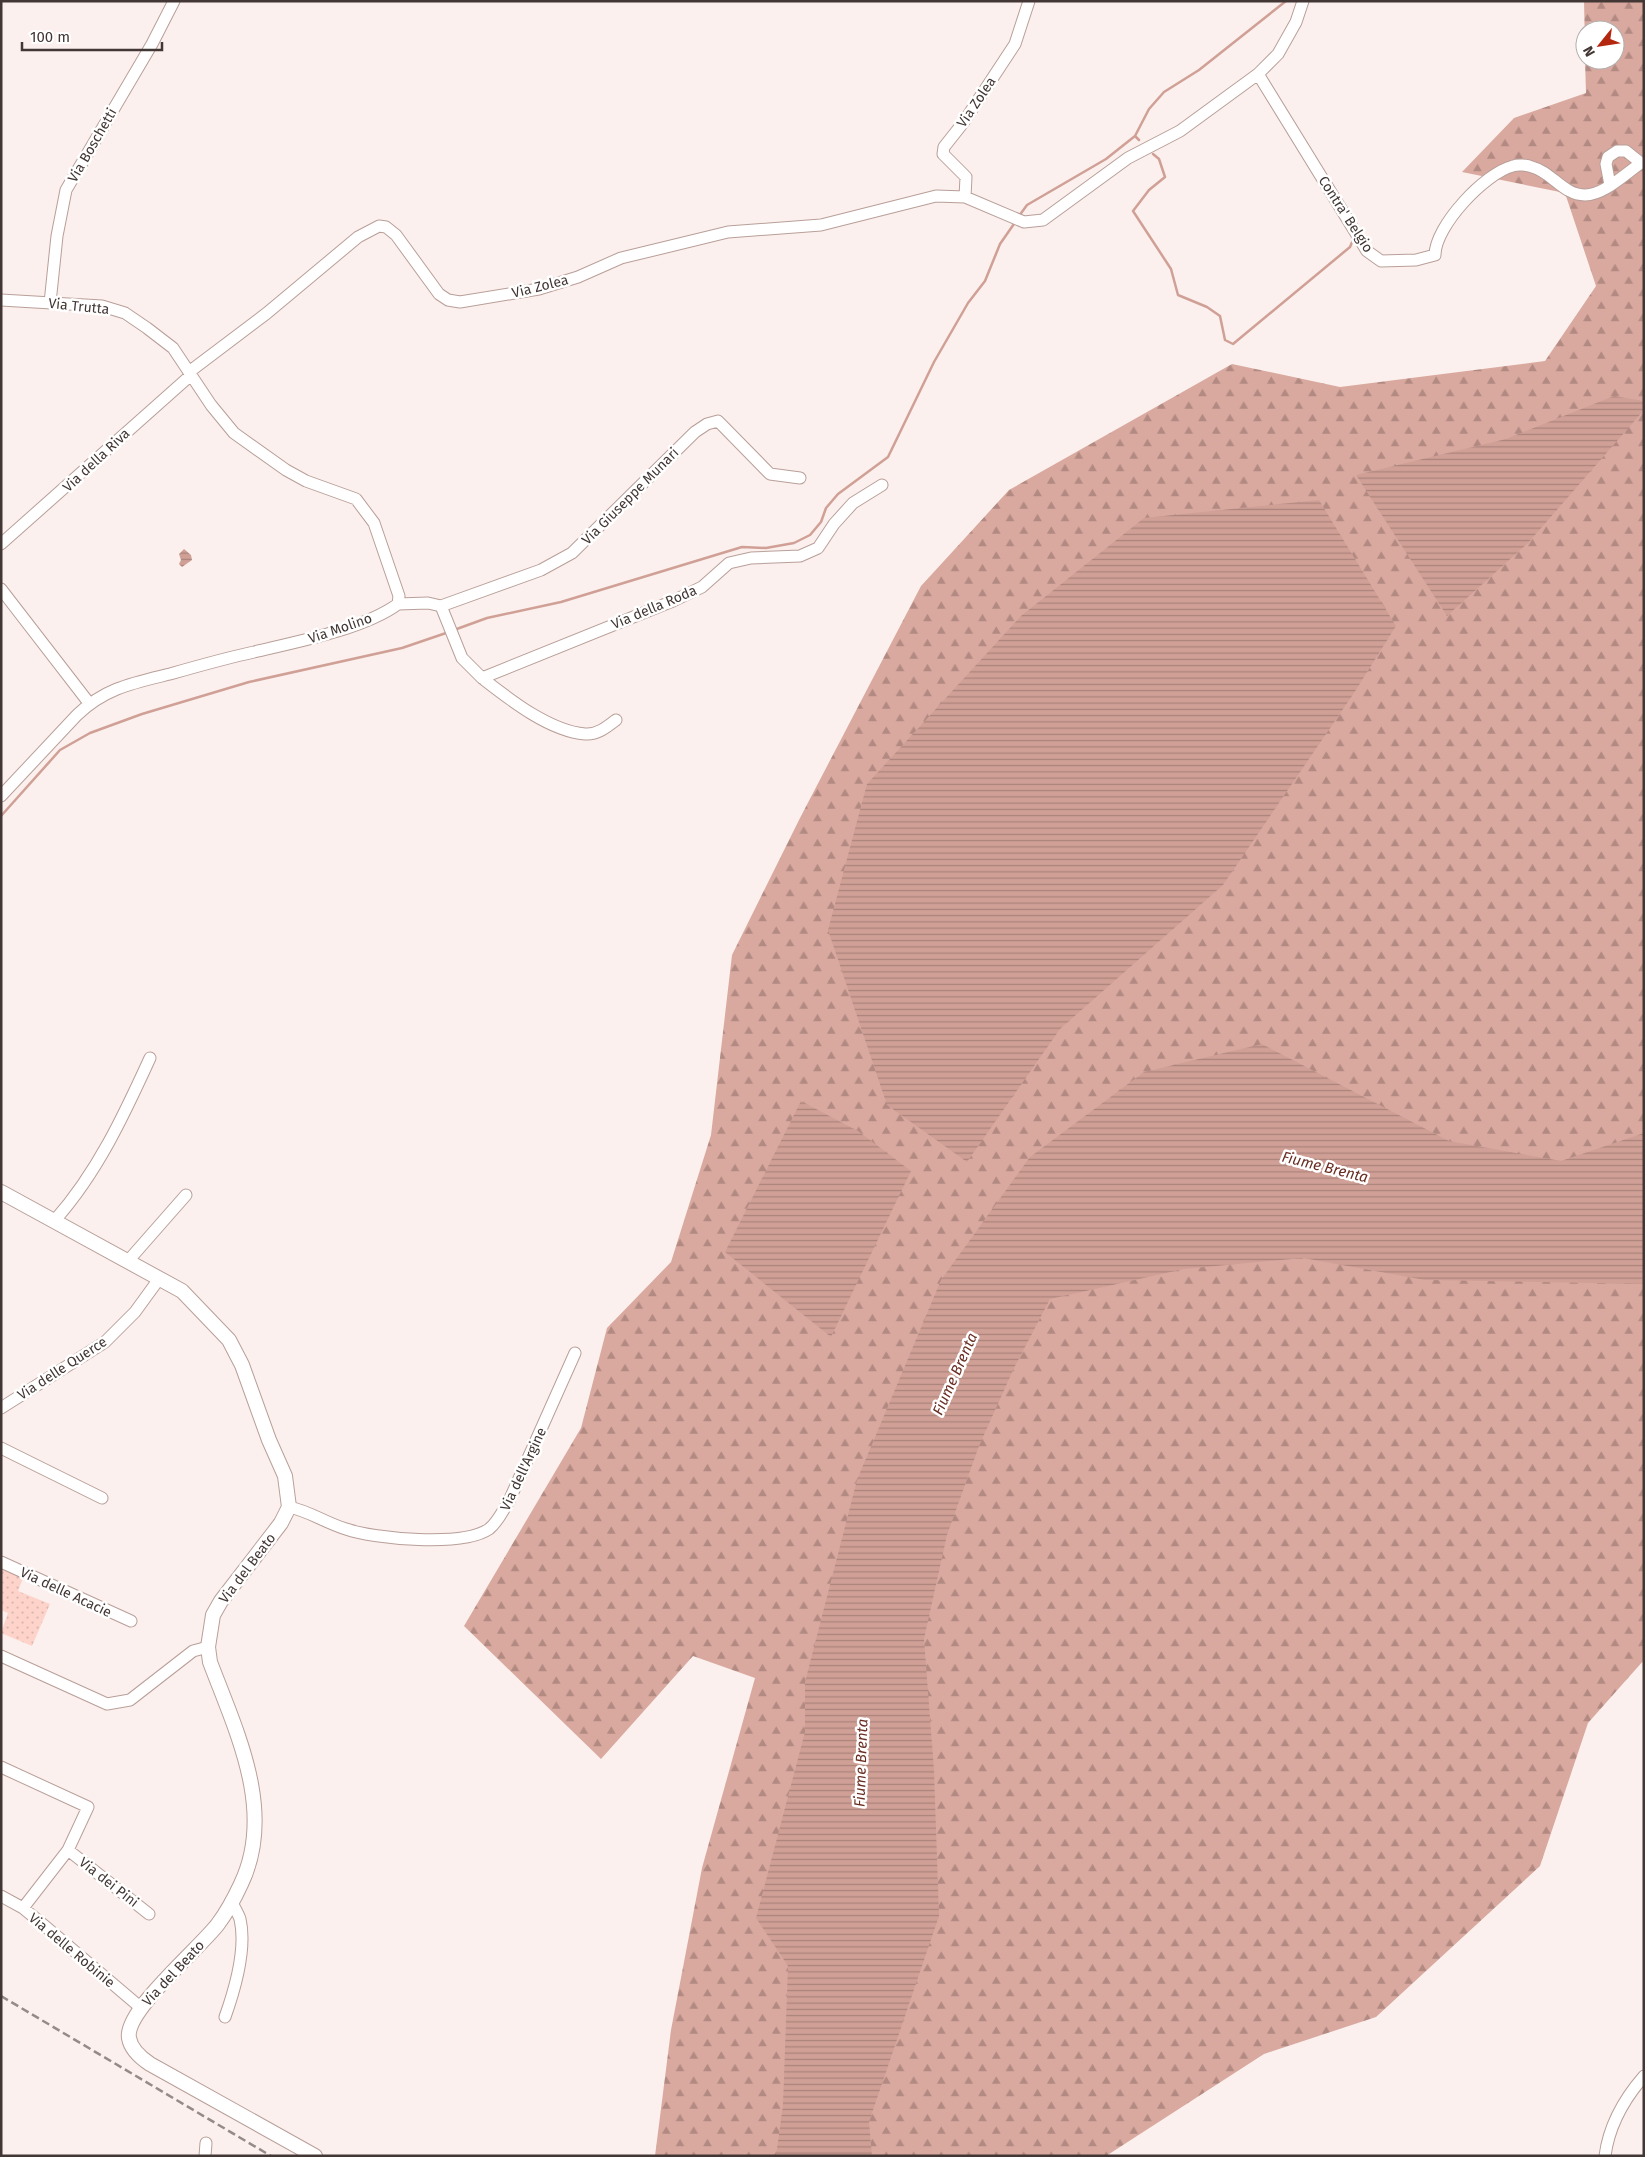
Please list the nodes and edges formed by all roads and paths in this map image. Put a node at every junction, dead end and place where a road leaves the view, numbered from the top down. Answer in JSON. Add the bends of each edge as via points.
{"nodes":[{"id":1,"x":174,"y":1,"type":"edge"},
{"id":2,"x":1029,"y":1,"type":"edge"},
{"id":3,"x":1303,"y":1,"type":"edge"},
{"id":4,"x":1258,"y":74,"type":"junction"},
{"id":5,"x":1610,"y":185,"type":"dead end"},
{"id":6,"x":965,"y":197,"type":"junction"},
{"id":7,"x":1,"y":300,"type":"edge"},
{"id":8,"x":50,"y":303,"type":"junction"},
{"id":9,"x":190,"y":373,"type":"junction"},
{"id":10,"x":800,"y":478,"type":"dead end"},
{"id":11,"x":882,"y":485,"type":"dead end"},
{"id":12,"x":1,"y":544,"type":"edge"},
{"id":13,"x":1,"y":589,"type":"edge"},
{"id":14,"x":398,"y":604,"type":"junction"},
{"id":15,"x":441,"y":606,"type":"junction"},
{"id":16,"x":482,"y":678,"type":"junction"},
{"id":17,"x":89,"y":703,"type":"junction"},
{"id":18,"x":616,"y":720,"type":"dead end"},
{"id":19,"x":1,"y":796,"type":"edge"},
{"id":20,"x":150,"y":1058,"type":"dead end"},
{"id":21,"x":1,"y":1192,"type":"edge"},
{"id":22,"x":186,"y":1195,"type":"dead end"},
{"id":23,"x":55,"y":1220,"type":"junction"},
{"id":24,"x":128,"y":1260,"type":"junction"},
{"id":25,"x":159,"y":1279,"type":"junction"},
{"id":26,"x":575,"y":1353,"type":"dead end"},
{"id":27,"x":1,"y":1408,"type":"edge"},
{"id":28,"x":1,"y":1448,"type":"edge"},
{"id":29,"x":102,"y":1498,"type":"dead end"},
{"id":30,"x":289,"y":1507,"type":"junction"},
{"id":31,"x":1,"y":1562,"type":"edge"},
{"id":32,"x":131,"y":1621,"type":"dead end"},
{"id":33,"x":208,"y":1647,"type":"junction"},
{"id":34,"x":1,"y":1656,"type":"edge"},
{"id":35,"x":1,"y":1767,"type":"edge"},
{"id":36,"x":68,"y":1850,"type":"junction"},
{"id":37,"x":1,"y":1896,"type":"edge"},
{"id":38,"x":231,"y":1902,"type":"junction"},
{"id":39,"x":23,"y":1908,"type":"junction"},
{"id":40,"x":149,"y":1914,"type":"dead end"},
{"id":41,"x":140,"y":2007,"type":"junction"},
{"id":42,"x":225,"y":2017,"type":"dead end"},
{"id":43,"x":1644,"y":2076,"type":"edge"},
{"id":44,"x":206,"y":2143,"type":"dead end"},
{"id":45,"x":205,"y":2156,"type":"edge"},
{"id":46,"x":316,"y":2156,"type":"edge"},
{"id":47,"x":1605,"y":2156,"type":"edge"}],
"edges":[{"from":1,"to":8,"type":"street","name":"Via Boschetti","via":[[66,190]]},
{"from":2,"to":6,"type":"street","name":"Via Zolea","via":[[1015,44],[944,147],[944,154],[967,179]]},
{"from":3,"to":4,"type":"street","via":[[1296,22],[1278,54]]},
{"from":4,"to":5,"type":"street","name":"Contra' Belgio","via":[[1367,251],[1381,261],[1416,260],[1435,255],[1435,245],[1454,214],[1483,185],[1514,165],[1544,172],[1576,194],[1599,192]]},
{"from":4,"to":6,"type":"street","name":"Via Zolea","via":[[1180,131],[1128,158],[1043,220],[1024,222]]},
{"from":6,"to":9,"type":"street","name":"Via Zolea","via":[[936,196],[821,225],[728,232],[621,258],[539,288],[460,302],[439,294],[396,236],[386,227],[379,226],[358,237]]},
{"from":7,"to":8,"type":"street","name":"Via Trutta"},
{"from":8,"to":9,"type":"street","name":"Via Trutta","via":[[102,306],[125,313],[174,348]]},
{"from":9,"to":12,"type":"street","name":"Via della Riva"},
{"from":9,"to":14,"type":"street","via":[[234,433],[260,454],[306,481],[356,499],[374,523],[395,579]]},
{"from":10,"to":15,"type":"street","name":"Via Giuseppe Munari","via":[[770,474],[718,421],[707,424],[695,432],[572,553],[541,570]]},
{"from":11,"to":16,"type":"street","name":"Via della Roda","via":[[853,503],[818,548],[800,556],[751,558],[729,563],[702,587],[673,601]]},
{"from":13,"to":17,"type":"street"},
{"from":14,"to":15,"type":"street"},
{"from":14,"to":17,"type":"street","name":"Via Molino","via":[[387,612],[312,638],[112,689]]},
{"from":15,"to":16,"type":"street","via":[[462,658]]},
{"from":16,"to":18,"type":"street","via":[[532,714],[585,734],[603,731]]},
{"from":17,"to":19,"type":"street","name":"Via Molino"},
{"from":20,"to":23,"type":"street","via":[[121,1120],[76,1196]]},
{"from":21,"to":23,"type":"street"},
{"from":22,"to":24,"type":"street"},
{"from":23,"to":24,"type":"street"},
{"from":24,"to":25,"type":"street"},
{"from":25,"to":27,"type":"street","name":"Via delle Querce","via":[[135,1312],[104,1342]]},
{"from":25,"to":30,"type":"street","via":[[182,1291],[229,1340],[242,1364],[285,1476]]},
{"from":26,"to":30,"type":"street","name":"Via dell'Argine","via":[[509,1501],[488,1530],[454,1539],[378,1537],[348,1530]]},
{"from":28,"to":29,"type":"street"},
{"from":30,"to":33,"type":"street","name":"Via del Beato","via":[[281,1523],[220,1601],[209,1629]]},
{"from":31,"to":32,"type":"street","name":"Via delle Acacie"},
{"from":33,"to":34,"type":"street","via":[[193,1651],[130,1700],[107,1704]]},
{"from":33,"to":38,"type":"street","name":"Via del Beato","via":[[210,1662],[244,1752],[256,1826],[247,1867]]},
{"from":35,"to":36,"type":"street","name":"Via dei Pini","via":[[88,1807]]},
{"from":36,"to":39,"type":"street","name":"Via dei Pini"},
{"from":36,"to":40,"type":"street","name":"Via dei Pini"},
{"from":37,"to":39,"type":"street","name":"Via delle Robinie"},
{"from":38,"to":41,"type":"street","name":"Via del Beato","via":[[219,1922]]},
{"from":38,"to":42,"type":"street","via":[[240,1919],[240,1959]]},
{"from":39,"to":41,"type":"street","name":"Via delle Robinie"},
{"from":41,"to":46,"type":"street","name":"Via del Beato","via":[[129,2038],[137,2054],[220,2105]]},
{"from":43,"to":47,"type":"street","via":[[1619,2108],[1606,2143]]},
{"from":44,"to":45,"type":"street"}]}
